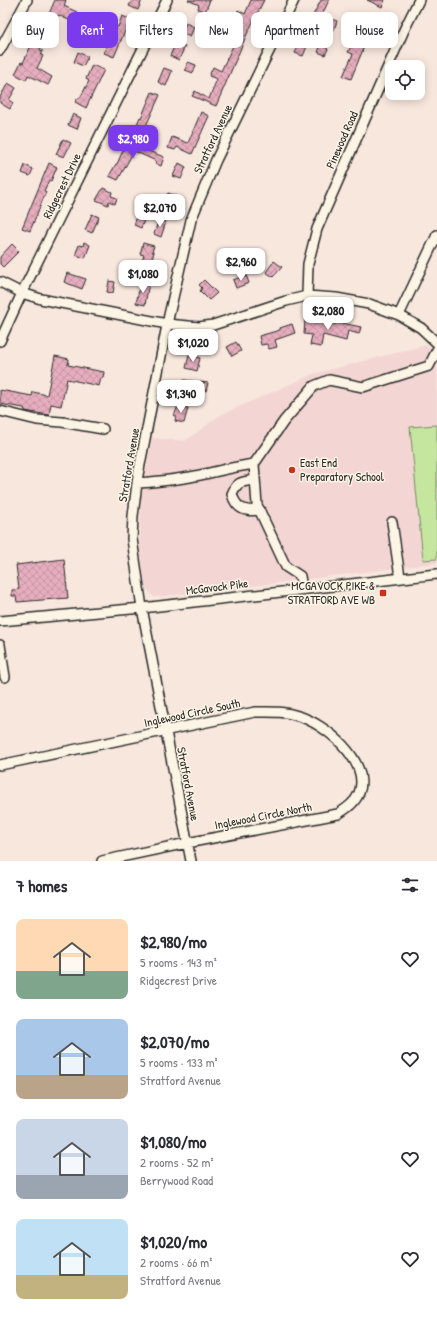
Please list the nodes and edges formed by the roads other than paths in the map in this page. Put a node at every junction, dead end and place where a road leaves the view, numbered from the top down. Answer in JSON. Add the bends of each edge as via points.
{"nodes":[{"id":1,"x":27,"y":0,"type":"edge"},
{"id":2,"x":167,"y":0,"type":"edge"},
{"id":3,"x":294,"y":0,"type":"edge"},
{"id":4,"x":419,"y":0,"type":"edge"},
{"id":5,"x":0,"y":50,"type":"edge"},
{"id":6,"x":437,"y":235,"type":"edge"},
{"id":7,"x":0,"y":282,"type":"edge"},
{"id":8,"x":22,"y":293,"type":"junction"},
{"id":9,"x":307,"y":296,"type":"junction"},
{"id":10,"x":399,"y":315,"type":"junction"},
{"id":11,"x":167,"y":324,"type":"junction"},
{"id":12,"x":0,"y":340,"type":"edge"},
{"id":13,"x":437,"y":343,"type":"edge"},
{"id":14,"x":437,"y":350,"type":"edge"},
{"id":15,"x":0,"y":411,"type":"edge"},
{"id":16,"x":103,"y":429,"type":"dead end"},
{"id":17,"x":254,"y":464,"type":"junction"},
{"id":18,"x":255,"y":480,"type":"junction"},
{"id":19,"x":137,"y":483,"type":"junction"},
{"id":20,"x":260,"y":510,"type":"junction"},
{"id":21,"x":392,"y":522,"type":"dead end"},
{"id":22,"x":437,"y":574,"type":"edge"},
{"id":23,"x":400,"y":577,"type":"junction"},
{"id":24,"x":302,"y":589,"type":"junction"},
{"id":25,"x":142,"y":608,"type":"junction"},
{"id":26,"x":0,"y":621,"type":"edge"},
{"id":27,"x":0,"y":645,"type":"edge"},
{"id":28,"x":5,"y":677,"type":"dead end"},
{"id":29,"x":165,"y":730,"type":"junction"},
{"id":30,"x":0,"y":765,"type":"edge"},
{"id":31,"x":361,"y":778,"type":"joint"},
{"id":32,"x":188,"y":843,"type":"junction"},
{"id":33,"x":102,"y":861,"type":"edge"},
{"id":34,"x":191,"y":861,"type":"edge"}],
"edges":[{"from":1,"to":5,"type":"street"},
{"from":2,"to":8,"type":"street","name":"Ridgecrest Drive"},
{"from":3,"to":11,"type":"street","name":"Stratford Avenue","via":[[198,200],[184,246]]},
{"from":4,"to":9,"type":"street","name":"Pinewood Road","via":[[317,229],[308,264]]},
{"from":6,"to":10,"type":"street"},
{"from":7,"to":8,"type":"street"},
{"from":8,"to":11,"type":"street","via":[[40,299]]},
{"from":8,"to":12,"type":"street","name":"Ridgecrest Drive"},
{"from":9,"to":10,"type":"street","via":[[369,304]]},
{"from":9,"to":11,"type":"street","via":[[213,325],[199,327]]},
{"from":10,"to":13,"type":"street","via":[[421,328]]},
{"from":11,"to":19,"type":"street","name":"Stratford Avenue"},
{"from":14,"to":17,"type":"street","via":[[429,366],[363,387],[329,380],[314,386],[284,421]]},
{"from":15,"to":16,"type":"street","via":[[37,420]]},
{"from":17,"to":18,"type":"street"},
{"from":17,"to":19,"type":"street","via":[[161,482]]},
{"from":18,"to":20,"type":"street","via":[[257,505]]},
{"from":18,"to":20,"type":"street","via":[[241,482],[235,486],[232,494],[234,502],[248,512]]},
{"from":19,"to":25,"type":"street","name":"Stratford Avenue","via":[[132,539]]},
{"from":20,"to":24,"type":"street","via":[[286,567],[300,576]]},
{"from":21,"to":23,"type":"street"},
{"from":22,"to":23,"type":"street","name":"McGavock Pike"},
{"from":23,"to":24,"type":"street","name":"McGavock Pike"},
{"from":24,"to":25,"type":"street","name":"McGavock Pike"},
{"from":25,"to":26,"type":"street","name":"McGavock Pike"},
{"from":25,"to":29,"type":"street","name":"Stratford Avenue"},
{"from":27,"to":28,"type":"street"},
{"from":29,"to":30,"type":"street","name":"Inglewood Circle South"},
{"from":29,"to":31,"type":"street","name":"Inglewood Circle South","via":[[255,712],[280,712],[298,716],[330,733],[356,762]]},
{"from":29,"to":32,"type":"street","name":"Stratford Avenue"},
{"from":31,"to":32,"type":"street","name":"Inglewood Circle North","via":[[359,792],[352,804],[338,814]]},
{"from":32,"to":33,"type":"street","name":"Inglewood Circle North"},
{"from":32,"to":34,"type":"street","name":"Stratford Avenue"}]}
